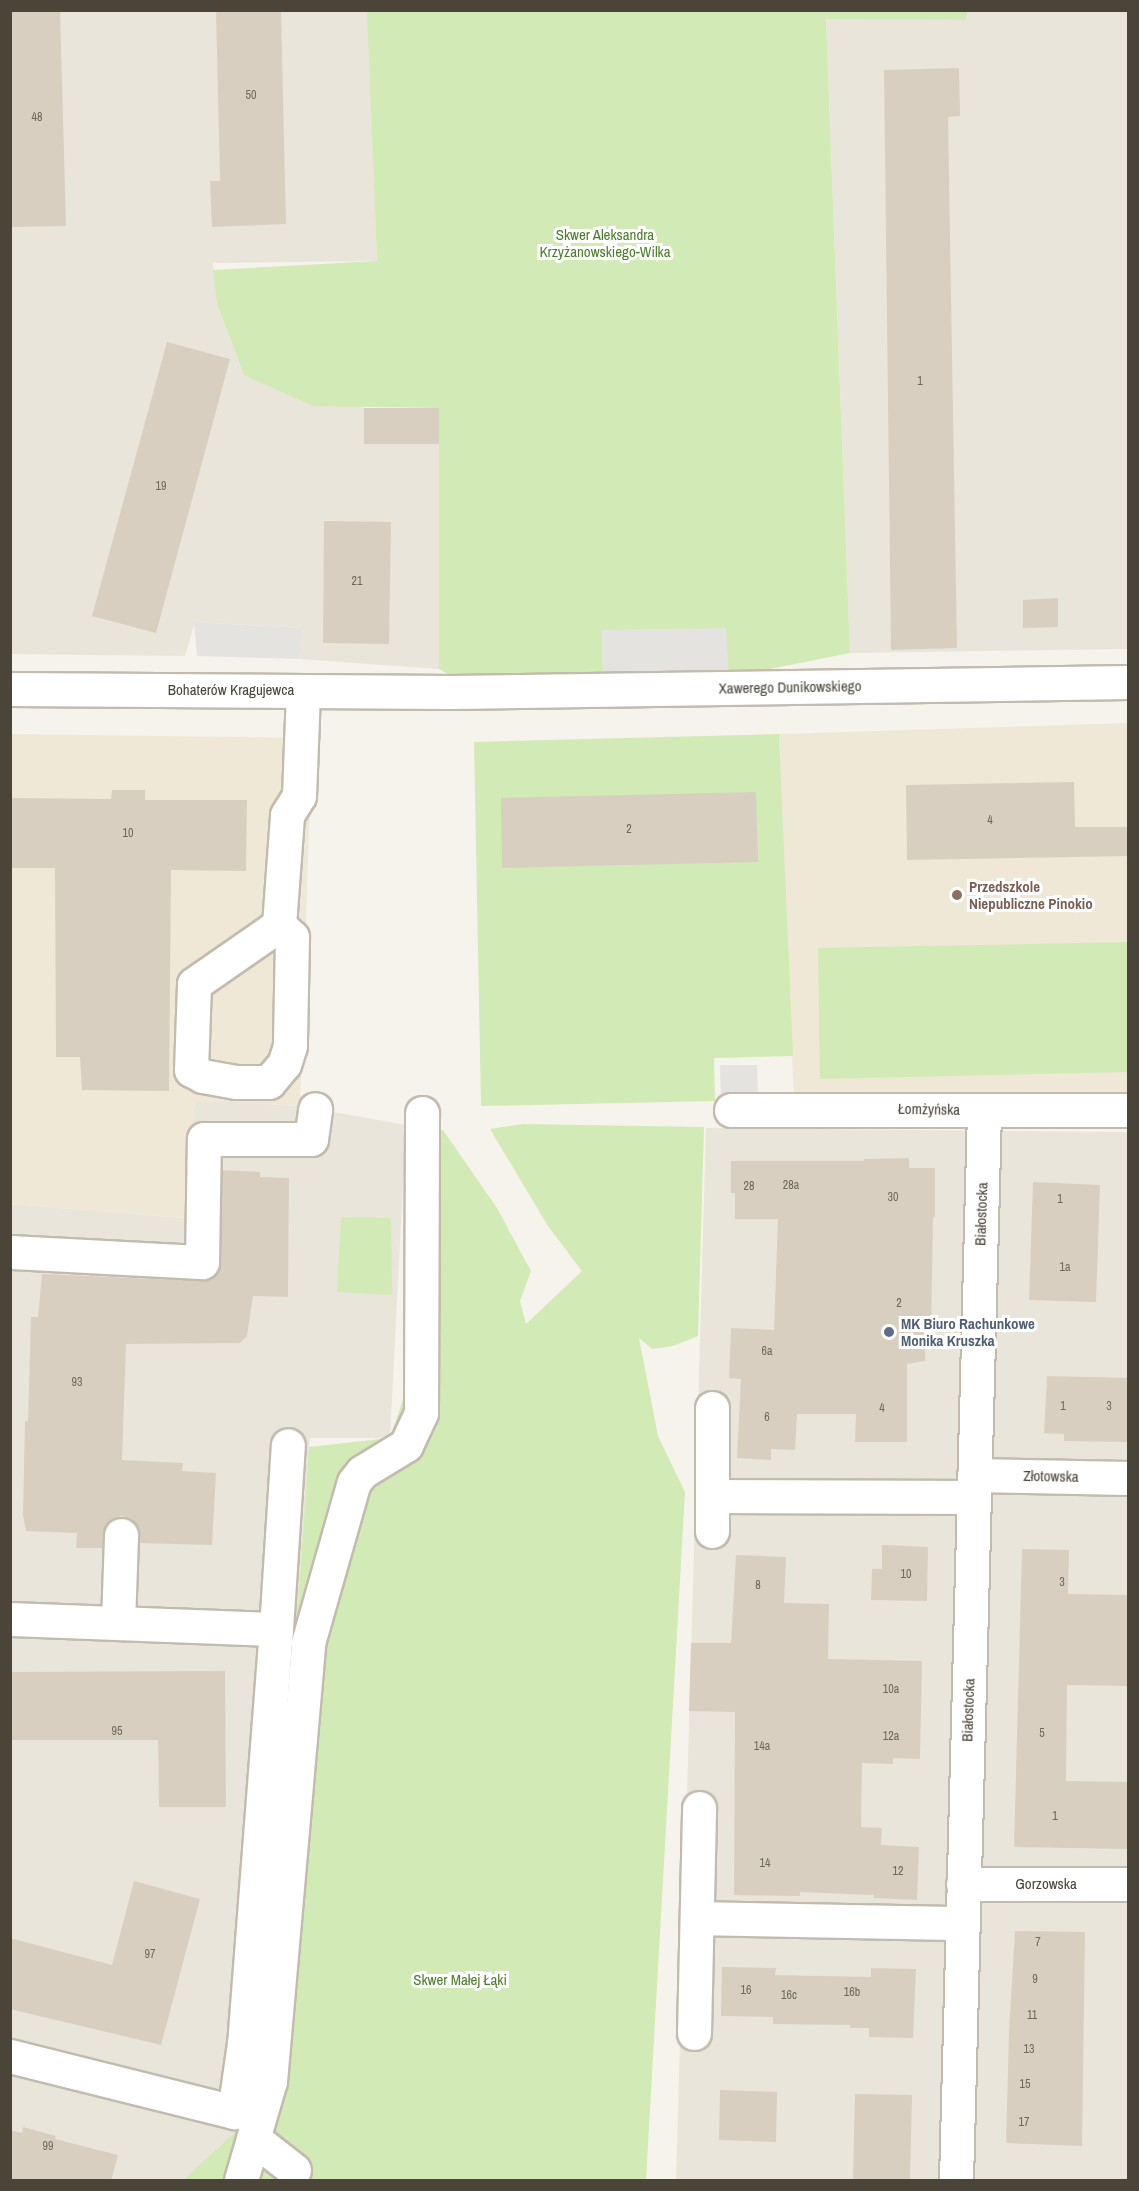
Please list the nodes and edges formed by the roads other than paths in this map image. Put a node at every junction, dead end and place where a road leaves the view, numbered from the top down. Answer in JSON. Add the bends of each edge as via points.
{"nodes":[{"id":1,"x":1128,"y":682,"type":"edge"},
{"id":2,"x":10,"y":689,"type":"edge"},
{"id":3,"x":303,"y":691,"type":"junction"},
{"id":4,"x":452,"y":692,"type":"joint"},
{"id":5,"x":279,"y":925,"type":"junction"},
{"id":6,"x":315,"y":1109,"type":"dead end"},
{"id":7,"x":730,"y":1110,"type":"dead end"},
{"id":8,"x":984,"y":1110,"type":"junction"},
{"id":9,"x":1128,"y":1110,"type":"edge"},
{"id":10,"x":422,"y":1113,"type":"dead end"},
{"id":11,"x":10,"y":1252,"type":"edge"},
{"id":12,"x":712,"y":1408,"type":"dead end"},
{"id":13,"x":288,"y":1445,"type":"dead end"},
{"id":14,"x":1128,"y":1478,"type":"edge"},
{"id":15,"x":974,"y":1486,"type":"junction"},
{"id":16,"x":712,"y":1496,"type":"junction"},
{"id":17,"x":712,"y":1531,"type":"dead end"},
{"id":18,"x":121,"y":1535,"type":"dead end"},
{"id":19,"x":10,"y":1619,"type":"edge"},
{"id":20,"x":118,"y":1623,"type":"junction"},
{"id":21,"x":276,"y":1629,"type":"junction"},
{"id":22,"x":699,"y":1808,"type":"dead end"},
{"id":23,"x":963,"y":1884,"type":"junction"},
{"id":24,"x":1128,"y":1884,"type":"edge"},
{"id":25,"x":697,"y":1918,"type":"junction"},
{"id":26,"x":962,"y":1923,"type":"junction"},
{"id":27,"x":694,"y":2033,"type":"dead end"},
{"id":28,"x":10,"y":2056,"type":"edge"},
{"id":29,"x":253,"y":2138,"type":"junction"},
{"id":30,"x":299,"y":2177,"type":"edge"},
{"id":31,"x":241,"y":2181,"type":"edge"},
{"id":32,"x":956,"y":2181,"type":"edge"}],
"edges":[{"from":1,"to":4,"type":"street","name":"Xawerego Dunikowskiego"},
{"from":2,"to":3,"type":"street","name":"Bohaterów Kragujewca"},
{"from":3,"to":4,"type":"street","name":"Bohaterów Kragujewca"},
{"from":3,"to":5,"type":"street","via":[[299,796],[287,815]]},
{"from":5,"to":5,"type":"street","via":[[194,984],[191,1070],[236,1082],[269,1082],[284,1064],[290,1046],[292,937]]},
{"from":6,"to":11,"type":"street","via":[[311,1140],[204,1139],[202,1262]]},
{"from":7,"to":8,"type":"street","name":"Łomżyńska"},
{"from":8,"to":9,"type":"street","name":"Łomżyńska"},
{"from":8,"to":15,"type":"street","name":"Białostocka"},
{"from":10,"to":29,"type":"street","via":[[421,1413],[406,1445],[362,1472],[354,1482],[308,1643],[270,2081]]},
{"from":12,"to":16,"type":"street"},
{"from":13,"to":21,"type":"street"},
{"from":14,"to":15,"type":"street","name":"Złotowska"},
{"from":15,"to":16,"type":"street"},
{"from":15,"to":23,"type":"street","name":"Białostocka"},
{"from":16,"to":17,"type":"street"},
{"from":18,"to":20,"type":"street"},
{"from":19,"to":20,"type":"street"},
{"from":20,"to":21,"type":"street"},
{"from":21,"to":28,"type":"street","via":[[244,2043],[234,2112]]},
{"from":22,"to":25,"type":"street"},
{"from":23,"to":24,"type":"street","name":"Gorzowska"},
{"from":23,"to":26,"type":"street","name":"Białostocka"},
{"from":25,"to":26,"type":"street"},
{"from":25,"to":27,"type":"street"},
{"from":26,"to":32,"type":"street","name":"Białostocka"},
{"from":29,"to":30,"type":"street"},
{"from":29,"to":31,"type":"street"}]}
